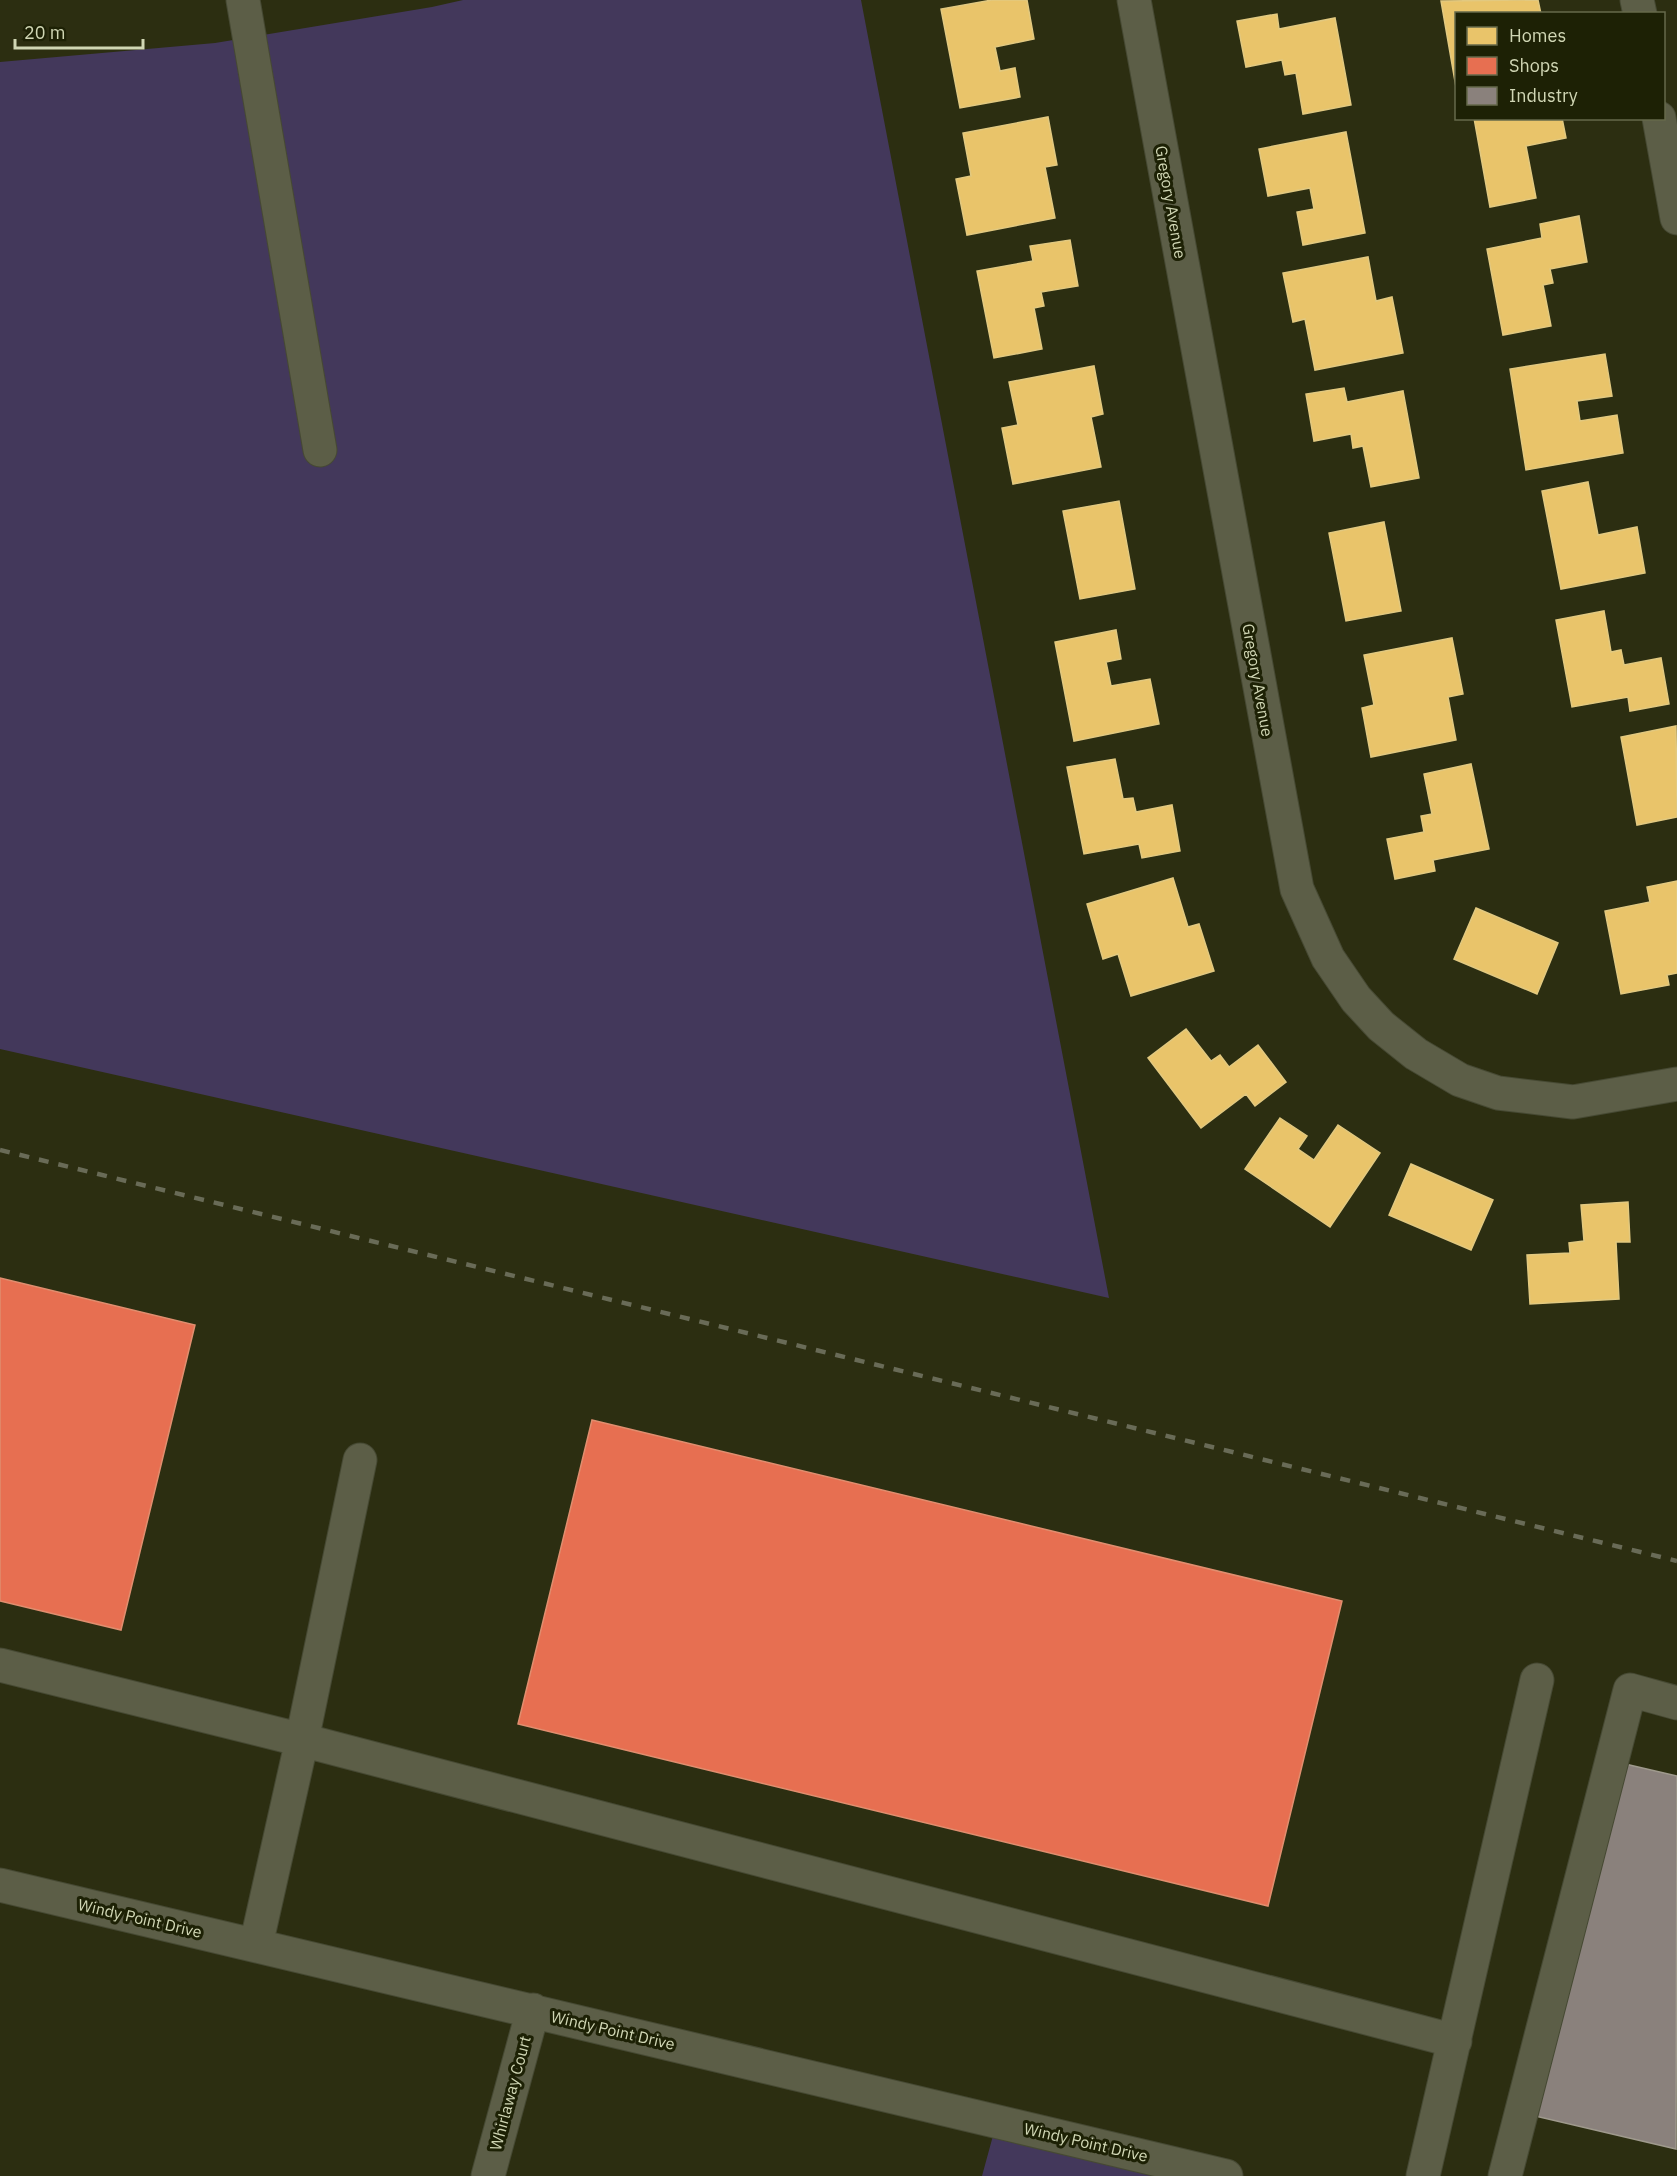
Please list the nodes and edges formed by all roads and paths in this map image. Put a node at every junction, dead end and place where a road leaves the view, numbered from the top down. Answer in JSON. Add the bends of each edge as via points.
{"nodes":[{"id":1,"x":243,"y":0,"type":"edge"},
{"id":2,"x":1134,"y":0,"type":"edge"},
{"id":3,"x":1659,"y":120,"type":"edge"},
{"id":4,"x":1677,"y":218,"type":"edge"},
{"id":5,"x":320,"y":450,"type":"dead end"},
{"id":6,"x":1677,"y":1084,"type":"edge"},
{"id":7,"x":360,"y":1460,"type":"dead end"},
{"id":8,"x":0,"y":1665,"type":"edge"},
{"id":9,"x":1537,"y":1680,"type":"dead end"},
{"id":10,"x":1677,"y":1703,"type":"edge"},
{"id":11,"x":302,"y":1740,"type":"junction"},
{"id":12,"x":0,"y":1885,"type":"edge"},
{"id":13,"x":256,"y":1945,"type":"junction"},
{"id":14,"x":533,"y":2010,"type":"junction"},
{"id":15,"x":1455,"y":2041,"type":"junction"},
{"id":16,"x":488,"y":2176,"type":"edge"},
{"id":17,"x":1226,"y":2176,"type":"edge"},
{"id":18,"x":1423,"y":2176,"type":"edge"},
{"id":19,"x":1505,"y":2176,"type":"edge"}],
"edges":[{"from":1,"to":5,"type":"street"},
{"from":2,"to":6,"type":"street","name":"Gregory Avenue","via":[[1297,889],[1328,958],[1356,999],[1382,1026],[1416,1054],[1460,1080],[1498,1093],[1573,1102]]},
{"from":3,"to":4,"type":"street"},
{"from":7,"to":11,"type":"street"},
{"from":8,"to":11,"type":"street"},
{"from":9,"to":15,"type":"street"},
{"from":10,"to":19,"type":"street","via":[[1630,1690]]},
{"from":11,"to":13,"type":"street"},
{"from":11,"to":15,"type":"street"},
{"from":12,"to":13,"type":"street","name":"Windy Point Drive"},
{"from":13,"to":14,"type":"street","name":"Windy Point Drive"},
{"from":14,"to":16,"type":"street","name":"Whirlaway Court"},
{"from":14,"to":17,"type":"street","name":"Windy Point Drive"},
{"from":15,"to":18,"type":"street"}]}
